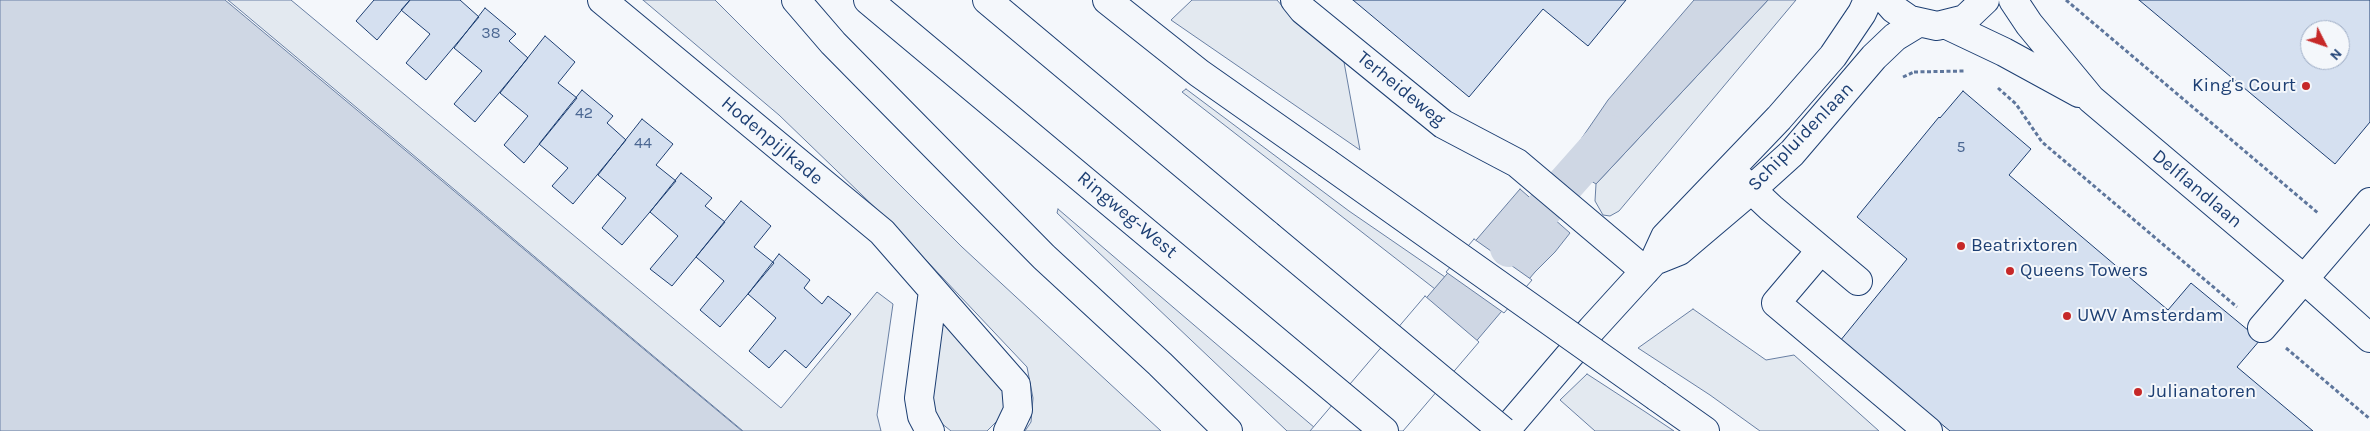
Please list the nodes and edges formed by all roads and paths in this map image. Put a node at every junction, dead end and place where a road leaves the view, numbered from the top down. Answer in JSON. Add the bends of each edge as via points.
{"nodes":[{"id":1,"x":602,"y":0,"type":"edge"},
{"id":2,"x":796,"y":0,"type":"edge"},
{"id":3,"x":868,"y":0,"type":"edge"},
{"id":4,"x":987,"y":0,"type":"edge"},
{"id":5,"x":1107,"y":0,"type":"edge"},
{"id":6,"x":1295,"y":0,"type":"edge"},
{"id":7,"x":1868,"y":0,"type":"edge"},
{"id":8,"x":1886,"y":0,"type":"edge"},
{"id":9,"x":1985,"y":0,"type":"edge"},
{"id":10,"x":2014,"y":0,"type":"edge"},
{"id":11,"x":2066,"y":0,"type":"edge"},
{"id":12,"x":1918,"y":23,"type":"junction"},
{"id":13,"x":1947,"y":25,"type":"junction"},
{"id":14,"x":1997,"y":88,"type":"dead end"},
{"id":15,"x":2091,"y":99,"type":"junction"},
{"id":16,"x":1729,"y":168,"type":"junction"},
{"id":17,"x":1752,"y":190,"type":"junction"},
{"id":18,"x":2370,"y":202,"type":"edge"},
{"id":19,"x":2342,"y":234,"type":"junction"},
{"id":20,"x":1821,"y":250,"type":"junction"},
{"id":21,"x":1650,"y":266,"type":"junction"},
{"id":22,"x":2304,"y":279,"type":"junction"},
{"id":23,"x":1858,"y":281,"type":"dead end"},
{"id":24,"x":933,"y":291,"type":"junction"},
{"id":25,"x":2262,"y":328,"type":"junction"},
{"id":26,"x":2370,"y":338,"type":"edge"},
{"id":27,"x":2370,"y":419,"type":"edge"},
{"id":28,"x":930,"y":431,"type":"edge"},
{"id":29,"x":1008,"y":431,"type":"edge"},
{"id":30,"x":1228,"y":431,"type":"edge"},
{"id":31,"x":1384,"y":431,"type":"edge"},
{"id":32,"x":1504,"y":431,"type":"edge"},
{"id":33,"x":1705,"y":431,"type":"edge"},
{"id":34,"x":1928,"y":431,"type":"edge"}],
"edges":[{"from":1,"to":24,"type":"main road","name":"Hodenpijlkade","via":[[882,232]]},
{"from":2,"to":30,"type":"main road","via":[[833,43],[1037,250]]},
{"from":3,"to":31,"type":"main road","name":"Ringweg-West"},
{"from":4,"to":32,"type":"main road","bridge":true},
{"from":5,"to":33,"type":"main road","bridge":true,"via":[[1199,73]]},
{"from":6,"to":21,"type":"main road","name":"Terheideweg","via":[[1303,10],[1443,124],[1517,163],[1588,222]]},
{"from":7,"to":16,"type":"main road","name":"Schipluidenlaan","via":[[1833,56],[1779,118]]},
{"from":8,"to":12,"type":"main road","via":[[1902,15]]},
{"from":9,"to":13,"type":"main road","via":[[1965,19]]},
{"from":10,"to":15,"type":"main road","name":"Delflandlaan","via":[[2029,24]]},
{"from":11,"to":19,"type":"path"},
{"from":12,"to":13,"type":"main road"},
{"from":12,"to":17,"type":"main road","name":"Schipluidenlaan","via":[[1895,37],[1874,57],[1792,152]]},
{"from":13,"to":15,"type":"main road","name":"Delflandlaan"},
{"from":14,"to":25,"type":"path","via":[[2016,104],[2042,142]]},
{"from":15,"to":22,"type":"main road","name":"Delflandlaan"},
{"from":16,"to":17,"type":"main road"},
{"from":16,"to":21,"type":"main road","name":"Schipluidenlaan","via":[[1665,237]]},
{"from":17,"to":20,"type":"main road"},
{"from":17,"to":21,"type":"main road","name":"Schipluidenlaan","via":[[1679,251]]},
{"from":18,"to":19,"type":"main road"},
{"from":19,"to":22,"type":"main road"},
{"from":20,"to":23,"type":"main road"},
{"from":20,"to":34,"type":"main road","via":[[1776,303]]},
{"from":21,"to":32,"type":"main road","name":"Schipluidenlaan"},
{"from":22,"to":25,"type":"main road"},
{"from":22,"to":26,"type":"main road","name":"Delflandlaan"},
{"from":24,"to":28,"type":"main road","via":[[919,398],[922,416]]},
{"from":24,"to":29,"type":"main road","name":"Hodenpijlkade","via":[[1016,385],[1018,410]]},
{"from":25,"to":27,"type":"path"}]}
